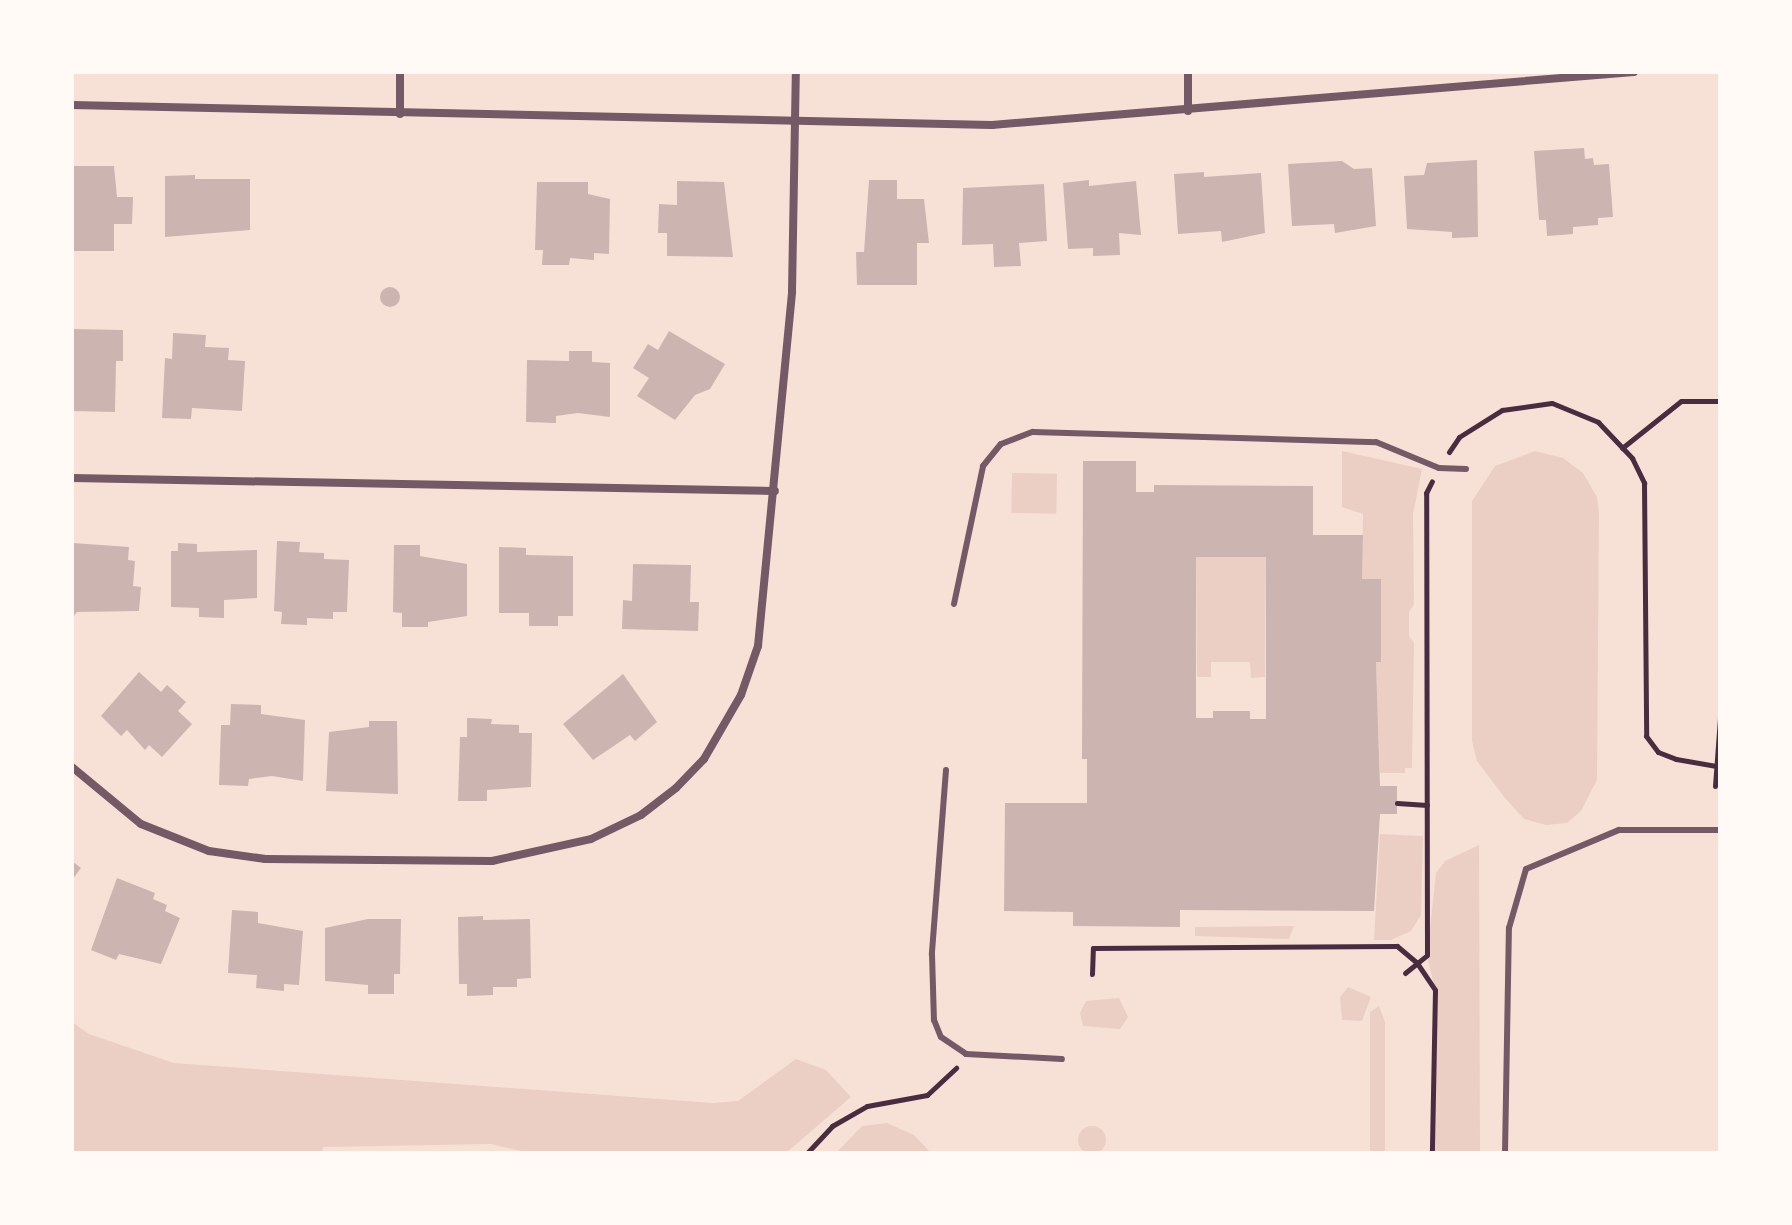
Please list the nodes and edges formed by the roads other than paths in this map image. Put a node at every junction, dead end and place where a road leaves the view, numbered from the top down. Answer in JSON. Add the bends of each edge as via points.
{"nodes":[{"id":1,"x":400,"y":72,"type":"edge"},
{"id":2,"x":796,"y":72,"type":"edge"},
{"id":3,"x":1188,"y":72,"type":"edge"},
{"id":4,"x":1634,"y":72,"type":"edge"},
{"id":5,"x":1541,"y":76,"type":"edge"},
{"id":6,"x":72,"y":105,"type":"edge"},
{"id":7,"x":1188,"y":111,"type":"junction"},
{"id":8,"x":400,"y":114,"type":"junction"},
{"id":9,"x":797,"y":121,"type":"junction"},
{"id":10,"x":1466,"y":469,"type":"dead end"},
{"id":11,"x":72,"y":478,"type":"edge"},
{"id":12,"x":775,"y":491,"type":"junction"},
{"id":13,"x":954,"y":604,"type":"dead end"},
{"id":14,"x":72,"y":767,"type":"edge"},
{"id":15,"x":946,"y":770,"type":"dead end"},
{"id":16,"x":1720,"y":830,"type":"edge"},
{"id":17,"x":1062,"y":1059,"type":"dead end"},
{"id":18,"x":1505,"y":1153,"type":"edge"}],
"edges":[{"from":1,"to":8,"type":"street"},
{"from":2,"to":9,"type":"street"},
{"from":3,"to":7,"type":"street"},
{"from":4,"to":5,"type":"street"},
{"from":5,"to":7,"type":"street"},
{"from":6,"to":8,"type":"street"},
{"from":7,"to":9,"type":"street","via":[[992,125]]},
{"from":8,"to":9,"type":"street"},
{"from":9,"to":12,"type":"street","via":[[796,233]]},
{"from":10,"to":13,"type":"lane","via":[[1439,468],[1376,442],[1033,432],[1001,444],[983,466]]},
{"from":11,"to":12,"type":"street"},
{"from":12,"to":14,"type":"street","via":[[758,646],[741,695],[704,759],[676,788],[641,815],[591,839],[492,861],[265,859],[209,851],[141,824]]},
{"from":15,"to":17,"type":"lane","via":[[933,938],[934,1020],[941,1037],[966,1054]]},
{"from":16,"to":18,"type":"lane","via":[[1619,830],[1526,869],[1509,928]]}]}
